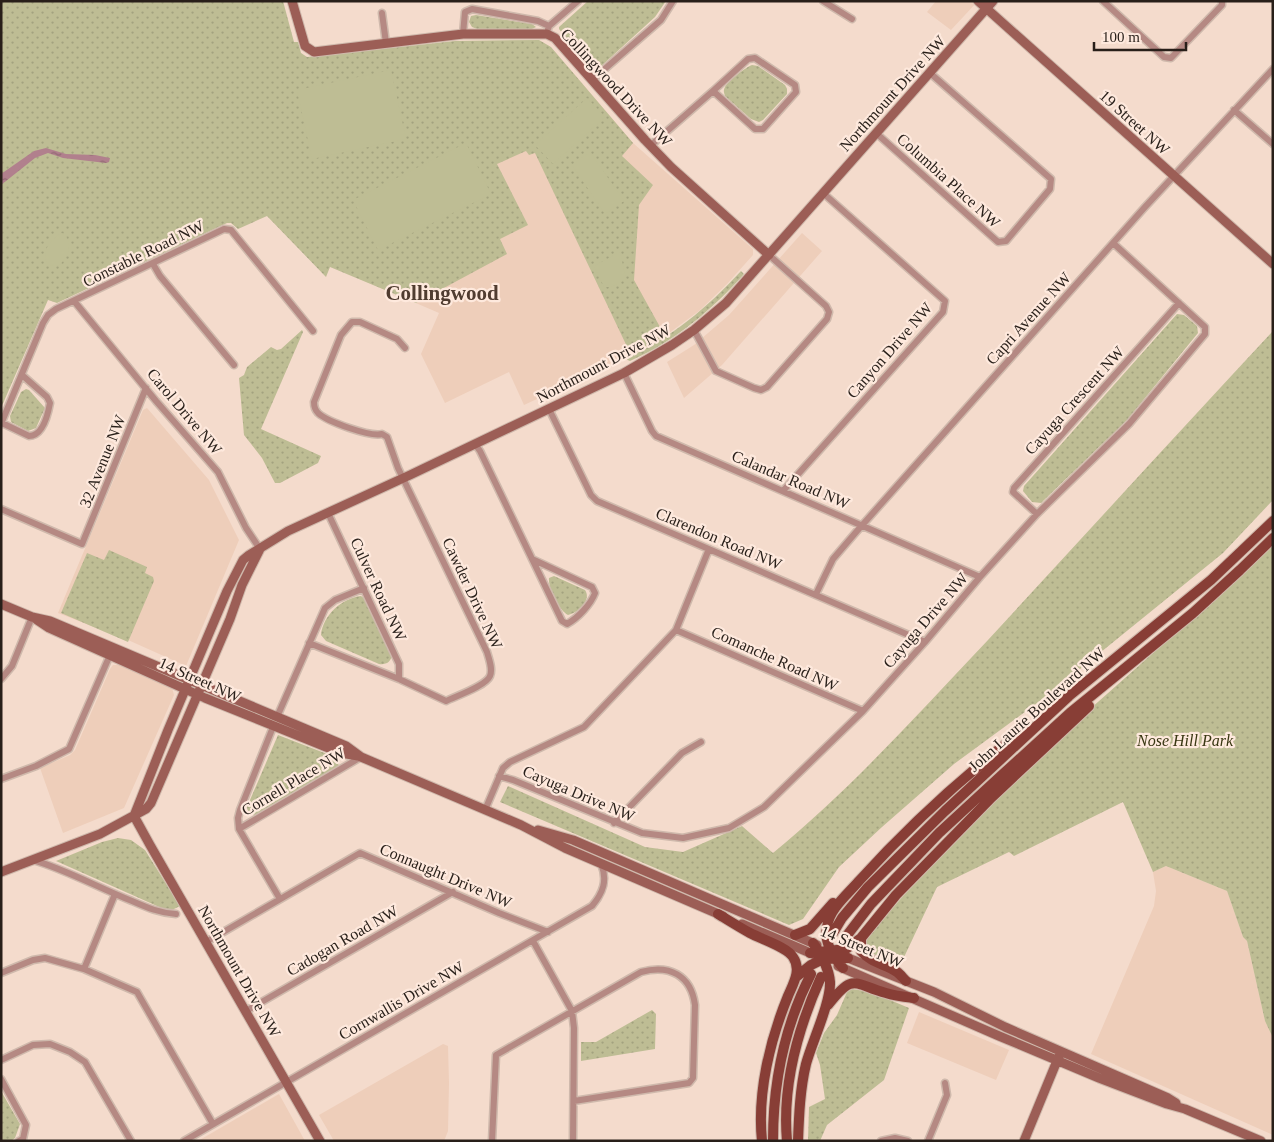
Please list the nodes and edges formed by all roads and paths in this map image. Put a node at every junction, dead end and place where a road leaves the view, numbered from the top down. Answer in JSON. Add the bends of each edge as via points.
{"nodes":[{"id":1,"x":292,"y":1,"type":"edge"},
{"id":2,"x":578,"y":1,"type":"edge"},
{"id":3,"x":672,"y":1,"type":"edge"},
{"id":4,"x":823,"y":1,"type":"edge"},
{"id":5,"x":978,"y":1,"type":"edge"},
{"id":6,"x":1103,"y":1,"type":"edge"},
{"id":7,"x":1222,"y":1,"type":"edge"},
{"id":8,"x":990,"y":5,"type":"edge"},
{"id":9,"x":382,"y":13,"type":"dead end"},
{"id":10,"x":852,"y":19,"type":"dead end"},
{"id":11,"x":548,"y":30,"type":"junction"},
{"id":12,"x":464,"y":34,"type":"junction"},
{"id":13,"x":386,"y":42,"type":"junction"},
{"id":14,"x":1273,"y":69,"type":"edge"},
{"id":15,"x":930,"y":73,"type":"junction"},
{"id":16,"x":592,"y":80,"type":"junction"},
{"id":17,"x":713,"y":91,"type":"junction"},
{"id":18,"x":1234,"y":110,"type":"junction"},
{"id":19,"x":876,"y":133,"type":"junction"},
{"id":20,"x":1273,"y":144,"type":"edge"},
{"id":21,"x":650,"y":146,"type":"junction"},
{"id":22,"x":1173,"y":176,"type":"junction"},
{"id":23,"x":823,"y":193,"type":"junction"},
{"id":24,"x":1113,"y":243,"type":"junction"},
{"id":25,"x":769,"y":255,"type":"junction"},
{"id":26,"x":153,"y":264,"type":"junction"},
{"id":27,"x":1273,"y":264,"type":"edge"},
{"id":28,"x":74,"y":301,"type":"junction"},
{"id":29,"x":1179,"y":303,"type":"junction"},
{"id":30,"x":694,"y":330,"type":"junction"},
{"id":31,"x":313,"y":331,"type":"dead end"},
{"id":32,"x":405,"y":348,"type":"dead end"},
{"id":33,"x":234,"y":365,"type":"dead end"},
{"id":34,"x":624,"y":372,"type":"junction"},
{"id":35,"x":22,"y":375,"type":"junction"},
{"id":36,"x":146,"y":388,"type":"junction"},
{"id":37,"x":549,"y":409,"type":"junction"},
{"id":38,"x":2,"y":423,"type":"edge"},
{"id":39,"x":475,"y":444,"type":"junction"},
{"id":40,"x":403,"y":478,"type":"junction"},
{"id":41,"x":783,"y":491,"type":"junction"},
{"id":42,"x":1,"y":510,"type":"edge"},
{"id":43,"x":328,"y":513,"type":"junction"},
{"id":44,"x":1037,"y":514,"type":"junction"},
{"id":45,"x":1273,"y":521,"type":"edge"},
{"id":46,"x":862,"y":525,"type":"junction"},
{"id":47,"x":1273,"y":538,"type":"edge"},
{"id":48,"x":260,"y":549,"type":"junction"},
{"id":49,"x":709,"y":549,"type":"junction"},
{"id":50,"x":532,"y":559,"type":"junction"},
{"id":51,"x":980,"y":577,"type":"junction"},
{"id":52,"x":364,"y":588,"type":"junction"},
{"id":53,"x":816,"y":594,"type":"junction"},
{"id":54,"x":1,"y":604,"type":"edge"},
{"id":55,"x":32,"y":617,"type":"junction"},
{"id":56,"x":676,"y":630,"type":"junction"},
{"id":57,"x":925,"y":642,"type":"junction"},
{"id":58,"x":309,"y":643,"type":"junction"},
{"id":59,"x":110,"y":656,"type":"junction"},
{"id":60,"x":1115,"y":677,"type":"junction"},
{"id":61,"x":1,"y":679,"type":"edge"},
{"id":62,"x":399,"y":679,"type":"junction"},
{"id":63,"x":187,"y":685,"type":"junction"},
{"id":64,"x":201,"y":685,"type":"junction"},
{"id":65,"x":197,"y":695,"type":"junction"},
{"id":66,"x":1069,"y":696,"type":"junction"},
{"id":67,"x":863,"y":711,"type":"junction"},
{"id":68,"x":277,"y":717,"type":"junction"},
{"id":69,"x":273,"y":727,"type":"junction"},
{"id":70,"x":701,"y":742,"type":"dead end"},
{"id":71,"x":361,"y":757,"type":"junction"},
{"id":72,"x":499,"y":776,"type":"junction"},
{"id":73,"x":1,"y":779,"type":"edge"},
{"id":74,"x":484,"y":810,"type":"junction"},
{"id":75,"x":134,"y":816,"type":"junction"},
{"id":76,"x":614,"y":823,"type":"junction"},
{"id":77,"x":522,"y":825,"type":"junction"},
{"id":78,"x":239,"y":829,"type":"junction"},
{"id":79,"x":890,"y":847,"type":"junction"},
{"id":80,"x":33,"y":860,"type":"junction"},
{"id":81,"x":601,"y":864,"type":"junction"},
{"id":82,"x":1,"y":872,"type":"edge"},
{"id":83,"x":453,"y":892,"type":"junction"},
{"id":84,"x":115,"y":894,"type":"junction"},
{"id":85,"x":280,"y":899,"type":"junction"},
{"id":86,"x":176,"y":914,"type":"dead end"},
{"id":87,"x":718,"y":914,"type":"junction"},
{"id":88,"x":548,"y":932,"type":"junction"},
{"id":89,"x":833,"y":933,"type":"dead end"},
{"id":90,"x":795,"y":934,"type":"junction"},
{"id":91,"x":845,"y":938,"type":"dead end"},
{"id":92,"x":862,"y":938,"type":"junction"},
{"id":93,"x":533,"y":941,"type":"junction"},
{"id":94,"x":206,"y":942,"type":"junction"},
{"id":95,"x":816,"y":952,"type":"junction"},
{"id":96,"x":833,"y":955,"type":"junction"},
{"id":97,"x":848,"y":958,"type":"joint"},
{"id":98,"x":843,"y":968,"type":"junction"},
{"id":99,"x":84,"y":969,"type":"junction"},
{"id":100,"x":1,"y":973,"type":"edge"},
{"id":101,"x":810,"y":974,"type":"dead end"},
{"id":102,"x":796,"y":977,"type":"junction"},
{"id":103,"x":821,"y":978,"type":"dead end"},
{"id":104,"x":906,"y":981,"type":"junction"},
{"id":105,"x":914,"y":998,"type":"junction"},
{"id":106,"x":246,"y":1011,"type":"junction"},
{"id":107,"x":572,"y":1011,"type":"junction"},
{"id":108,"x":823,"y":1012,"type":"junction"},
{"id":109,"x":1061,"y":1051,"type":"junction"},
{"id":110,"x":1,"y":1060,"type":"edge"},
{"id":111,"x":1057,"y":1060,"type":"junction"},
{"id":112,"x":1,"y":1079,"type":"edge"},
{"id":113,"x":286,"y":1082,"type":"junction"},
{"id":114,"x":945,"y":1083,"type":"dead end"},
{"id":115,"x":574,"y":1101,"type":"junction"},
{"id":116,"x":1185,"y":1109,"type":"junction"},
{"id":117,"x":213,"y":1124,"type":"junction"},
{"id":118,"x":19,"y":1141,"type":"edge"},
{"id":119,"x":131,"y":1141,"type":"edge"},
{"id":120,"x":184,"y":1141,"type":"edge"},
{"id":121,"x":320,"y":1141,"type":"edge"},
{"id":122,"x":492,"y":1141,"type":"edge"},
{"id":123,"x":574,"y":1141,"type":"edge"},
{"id":124,"x":762,"y":1141,"type":"edge"},
{"id":125,"x":773,"y":1141,"type":"edge"},
{"id":126,"x":787,"y":1141,"type":"edge"},
{"id":127,"x":798,"y":1141,"type":"edge"},
{"id":128,"x":881,"y":1141,"type":"edge"},
{"id":129,"x":908,"y":1141,"type":"edge"},
{"id":130,"x":928,"y":1141,"type":"edge"},
{"id":131,"x":1024,"y":1141,"type":"edge"},
{"id":132,"x":1261,"y":1141,"type":"edge"}],
"edges":[{"from":1,"to":13,"type":"street","name":"Collingwood Drive NW","via":[[305,46],[314,52]]},
{"from":2,"to":11,"type":"street"},
{"from":3,"to":16,"type":"street","via":[[660,20]]},
{"from":4,"to":10,"type":"street"},
{"from":5,"to":8,"type":"street","name":"19 Street NW"},
{"from":6,"to":7,"type":"street","via":[[1164,57],[1171,58],[1222,5]]},
{"from":8,"to":15,"type":"street","name":"Northmount Drive NW"},
{"from":8,"to":22,"type":"street","name":"19 Street NW"},
{"from":9,"to":13,"type":"street"},
{"from":11,"to":12,"type":"street","name":"Collingwood Drive NW"},
{"from":11,"to":12,"type":"street","via":[[538,20],[472,9],[465,12]]},
{"from":11,"to":16,"type":"street","name":"Collingwood Drive NW"},
{"from":12,"to":13,"type":"street","name":"Collingwood Drive NW"},
{"from":14,"to":18,"type":"street","name":"Capri Avenue NW"},
{"from":15,"to":19,"type":"street","name":"Northmount Drive NW"},
{"from":15,"to":19,"type":"street","name":"Columbia Place NW","via":[[1050,179],[1050,189],[1006,240],[998,242]]},
{"from":16,"to":21,"type":"street","name":"Collingwood Drive NW"},
{"from":17,"to":17,"type":"street","via":[[755,129],[763,129],[796,92],[795,85],[755,58],[748,59]]},
{"from":17,"to":21,"type":"street"},
{"from":18,"to":20,"type":"street"},
{"from":18,"to":22,"type":"street","name":"Capri Avenue NW"},
{"from":19,"to":23,"type":"street","name":"Northmount Drive NW"},
{"from":21,"to":25,"type":"street","name":"Collingwood Drive NW"},
{"from":22,"to":24,"type":"street","name":"Capri Avenue NW"},
{"from":22,"to":27,"type":"street","name":"19 Street NW"},
{"from":23,"to":25,"type":"street","name":"Northmount Drive NW"},
{"from":23,"to":41,"type":"street","name":"Canyon Drive NW","via":[[945,301],[943,312]]},
{"from":24,"to":29,"type":"street","name":"Cayuga Drive NW"},
{"from":24,"to":46,"type":"street","name":"Capri Avenue NW"},
{"from":25,"to":30,"type":"street","name":"Northmount Drive NW","via":[[726,303]]},
{"from":25,"to":30,"type":"street","via":[[829,312],[766,387],[760,390],[716,371]]},
{"from":26,"to":28,"type":"street","name":"Constable Road NW"},
{"from":26,"to":31,"type":"street","name":"Constable Road NW","via":[[224,229],[231,230]]},
{"from":26,"to":33,"type":"street"},
{"from":28,"to":35,"type":"street","name":"Constable Road NW","via":[[48,315]]},
{"from":28,"to":36,"type":"street","name":"Carol Drive NW"},
{"from":29,"to":44,"type":"street","name":"Cayuga Crescent NW","via":[[1014,488],[1013,492]]},
{"from":29,"to":44,"type":"street","name":"Cayuga Drive NW","via":[[1204,327],[1204,334],[1129,424]]},
{"from":30,"to":34,"type":"street","name":"Northmount Drive NW"},
{"from":32,"to":40,"type":"street","name":"Cawder Drive NW","via":[[397,339],[360,322],[352,322],[341,335],[314,402],[314,408],[325,418],[387,437]]},
{"from":34,"to":37,"type":"street","name":"Northmount Drive NW"},
{"from":34,"to":41,"type":"street","name":"Calandar Road NW","via":[[656,436]]},
{"from":35,"to":38,"type":"street","name":"Constable Road NW"},
{"from":35,"to":38,"type":"street","via":[[47,397],[50,403],[46,418],[33,436]]},
{"from":36,"to":42,"type":"street","name":"32 Avenue NW","via":[[82,544]]},
{"from":36,"to":48,"type":"street","name":"Carol Drive NW","via":[[218,472]]},
{"from":37,"to":39,"type":"street","name":"Northmount Drive NW"},
{"from":37,"to":49,"type":"street","name":"Clarendon Road NW","via":[[591,495],[598,501]]},
{"from":39,"to":40,"type":"street","name":"Northmount Drive NW"},
{"from":39,"to":50,"type":"street"},
{"from":40,"to":43,"type":"street","name":"Northmount Drive NW"},
{"from":40,"to":62,"type":"street","name":"Cawder Drive NW","via":[[491,665],[490,676],[483,684],[446,701]]},
{"from":41,"to":46,"type":"street","name":"Calandar Road NW"},
{"from":43,"to":48,"type":"street","name":"Northmount Drive NW","via":[[288,531]]},
{"from":43,"to":52,"type":"street","name":"Culver Road NW"},
{"from":44,"to":51,"type":"street","name":"Cayuga Drive NW"},
{"from":45,"to":66,"type":"main road","name":"John Laurie Boulevard NW","via":[[1211,580]]},
{"from":46,"to":51,"type":"street","name":"Calandar Road NW"},
{"from":46,"to":53,"type":"street","name":"Capri Avenue NW","via":[[833,559]]},
{"from":47,"to":60,"type":"main road","name":"John Laurie Boulevard NW","via":[[1206,601]]},
{"from":48,"to":63,"type":"street","name":"Northmount Drive NW","via":[[243,560]]},
{"from":48,"to":64,"type":"street"},
{"from":49,"to":53,"type":"street","name":"Clarendon Road NW"},
{"from":49,"to":56,"type":"street"},
{"from":50,"to":50,"type":"street","via":[[592,587],[596,593],[593,600],[567,624],[562,621]]},
{"from":51,"to":57,"type":"street","name":"Cayuga Drive NW"},
{"from":52,"to":58,"type":"street","via":[[335,600],[325,608]]},
{"from":52,"to":62,"type":"street","name":"Culver Road NW","via":[[399,664]]},
{"from":53,"to":57,"type":"street","name":"Clarendon Road NW"},
{"from":54,"to":55,"type":"street","name":"14 Street NW"},
{"from":55,"to":59,"type":"street","name":"14 Street NW"},
{"from":55,"to":61,"type":"street","via":[[12,666]]},
{"from":55,"to":63,"type":"street","name":"14 Street NW","via":[[50,621]]},
{"from":56,"to":67,"type":"street","name":"Comanche Road NW"},
{"from":56,"to":72,"type":"street","via":[[584,727],[510,762]]},
{"from":57,"to":67,"type":"street","name":"Cayuga Drive NW"},
{"from":58,"to":62,"type":"street","name":"Cawder Drive NW"},
{"from":58,"to":68,"type":"street"},
{"from":59,"to":63,"type":"street","name":"14 Street NW"},
{"from":59,"to":73,"type":"street","via":[[69,749]]},
{"from":60,"to":91,"type":"main road","name":"John Laurie Boulevard NW","via":[[939,833],[871,904]]},
{"from":60,"to":92,"type":"main road","via":[[1100,696],[992,797],[896,895]]},
{"from":63,"to":64,"type":"street","name":"14 Street NW"},
{"from":63,"to":65,"type":"street","name":"14 Street NW"},
{"from":63,"to":75,"type":"street","name":"Northmount Drive NW"},
{"from":64,"to":65,"type":"street"},
{"from":64,"to":68,"type":"street","name":"14 Street NW"},
{"from":65,"to":69,"type":"street","name":"14 Street NW"},
{"from":65,"to":75,"type":"street","via":[[151,803],[146,810]]},
{"from":66,"to":79,"type":"main road","via":[[939,800]]},
{"from":66,"to":89,"type":"main road","name":"John Laurie Boulevard NW","via":[[887,868],[854,903]]},
{"from":67,"to":76,"type":"street","name":"Cayuga Drive NW","via":[[764,807],[729,828],[683,838],[642,833]]},
{"from":68,"to":71,"type":"street","name":"14 Street NW","via":[[346,746]]},
{"from":69,"to":71,"type":"street","name":"14 Street NW"},
{"from":69,"to":78,"type":"street","via":[[240,810]]},
{"from":70,"to":76,"type":"street","via":[[682,753]]},
{"from":71,"to":74,"type":"street","name":"14 Street NW"},
{"from":71,"to":78,"type":"street","name":"Cornell Place NW"},
{"from":72,"to":74,"type":"street"},
{"from":72,"to":76,"type":"street","name":"Cayuga Drive NW"},
{"from":74,"to":77,"type":"street","name":"14 Street NW"},
{"from":75,"to":80,"type":"street","via":[[100,834]]},
{"from":75,"to":94,"type":"street","name":"Northmount Drive NW"},
{"from":77,"to":81,"type":"street","name":"14 Street NW"},
{"from":77,"to":90,"type":"street","name":"14 Street NW","via":[[574,840]]},
{"from":78,"to":85,"type":"street"},
{"from":79,"to":90,"type":"main road","via":[[852,880],[818,922],[810,929]]},
{"from":79,"to":96,"type":"main road","via":[[829,919],[827,939]]},
{"from":80,"to":82,"type":"street"},
{"from":80,"to":84,"type":"street"},
{"from":81,"to":87,"type":"street","name":"14 Street NW"},
{"from":81,"to":88,"type":"street","name":"Cornwallis Drive NW","via":[[604,883],[592,906]]},
{"from":83,"to":85,"type":"street","name":"Connaught Drive NW","via":[[360,853]]},
{"from":83,"to":88,"type":"street","name":"Connaught Drive NW"},
{"from":83,"to":106,"type":"street","name":"Cadogan Road NW"},
{"from":84,"to":86,"type":"street","via":[[161,913]]},
{"from":84,"to":99,"type":"street"},
{"from":85,"to":94,"type":"street","name":"Connaught Drive NW"},
{"from":87,"to":95,"type":"street","name":"14 Street NW"},
{"from":87,"to":102,"type":"main road","via":[[792,955]]},
{"from":88,"to":93,"type":"street","name":"Cornwallis Drive NW"},
{"from":90,"to":95,"type":"street","name":"14 Street NW"},
{"from":92,"to":96,"type":"main road"},
{"from":92,"to":104,"type":"main road","via":[[861,951],[865,956],[898,972]]},
{"from":93,"to":107,"type":"street"},
{"from":93,"to":113,"type":"street","name":"Cornwallis Drive NW"},
{"from":94,"to":106,"type":"street","name":"Northmount Drive NW"},
{"from":95,"to":96,"type":"main road"},
{"from":95,"to":96,"type":"street","name":"14 Street NW"},
{"from":95,"to":98,"type":"street","name":"14 Street NW"},
{"from":95,"to":102,"type":"main road","via":[[811,965]]},
{"from":95,"to":108,"type":"main road","via":[[830,984]]},
{"from":96,"to":97,"type":"main road"},
{"from":96,"to":98,"type":"main road"},
{"from":97,"to":104,"type":"street","name":"14 Street NW"},
{"from":98,"to":105,"type":"street","name":"14 Street NW"},
{"from":99,"to":100,"type":"street","via":[[45,958]]},
{"from":99,"to":117,"type":"street","via":[[137,992]]},
{"from":101,"to":125,"type":"main road","via":[[783,1044],[777,1074]]},
{"from":102,"to":124,"type":"main road","via":[[771,1047],[764,1086]]},
{"from":103,"to":126,"type":"main road","via":[[801,1028],[789,1080]]},
{"from":104,"to":109,"type":"street","name":"14 Street NW"},
{"from":105,"to":108,"type":"main road","via":[[886,994],[854,983],[840,991]]},
{"from":105,"to":111,"type":"street","name":"14 Street NW"},
{"from":106,"to":113,"type":"street","name":"Northmount Drive NW"},
{"from":107,"to":115,"type":"street"},
{"from":107,"to":115,"type":"street","via":[[653,968],[680,975],[688,983],[695,1005],[693,1078],[689,1083]]},
{"from":107,"to":122,"type":"street","via":[[496,1055]]},
{"from":108,"to":127,"type":"main road","via":[[802,1084]]},
{"from":109,"to":111,"type":"street"},
{"from":109,"to":116,"type":"street","name":"14 Street NW","via":[[1168,1098]]},
{"from":110,"to":119,"type":"street","via":[[33,1045],[50,1044],[70,1052],[85,1062]]},
{"from":111,"to":116,"type":"street","name":"14 Street NW"},
{"from":111,"to":131,"type":"street"},
{"from":112,"to":118,"type":"street","via":[[26,1125],[23,1139]]},
{"from":113,"to":117,"type":"street","name":"Cornwallis Drive NW"},
{"from":113,"to":121,"type":"street","name":"Northmount Drive NW"},
{"from":114,"to":130,"type":"street","via":[[947,1095]]},
{"from":115,"to":123,"type":"street"},
{"from":116,"to":132,"type":"street","name":"14 Street NW"},
{"from":117,"to":120,"type":"street","name":"Cornwallis Drive NW"},
{"from":128,"to":129,"type":"street","via":[[895,1138]]}]}
